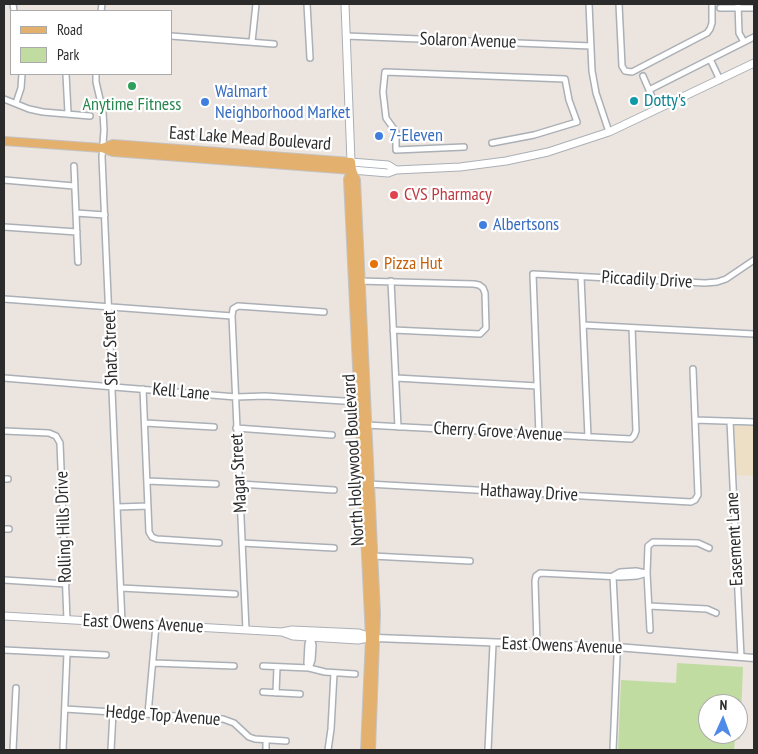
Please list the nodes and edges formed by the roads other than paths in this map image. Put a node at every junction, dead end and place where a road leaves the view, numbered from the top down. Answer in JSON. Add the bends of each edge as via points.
{"nodes":[{"id":1,"x":256,"y":4,"type":"edge"},
{"id":2,"x":307,"y":4,"type":"edge"},
{"id":3,"x":345,"y":4,"type":"edge"},
{"id":4,"x":589,"y":4,"type":"edge"},
{"id":5,"x":619,"y":4,"type":"edge"},
{"id":6,"x":712,"y":4,"type":"edge"},
{"id":7,"x":738,"y":6,"type":"edge"},
{"id":8,"x":720,"y":8,"type":"dead end"},
{"id":9,"x":754,"y":8,"type":"edge"},
{"id":10,"x":172,"y":36,"type":"edge"},
{"id":11,"x":346,"y":36,"type":"junction"},
{"id":12,"x":754,"y":37,"type":"edge"},
{"id":13,"x":252,"y":42,"type":"junction"},
{"id":14,"x":744,"y":42,"type":"junction"},
{"id":15,"x":274,"y":44,"type":"dead end"},
{"id":16,"x":591,"y":46,"type":"junction"},
{"id":17,"x":310,"y":58,"type":"dead end"},
{"id":18,"x":710,"y":59,"type":"junction"},
{"id":19,"x":754,"y":63,"type":"edge"},
{"id":20,"x":22,"y":75,"type":"edge"},
{"id":21,"x":66,"y":75,"type":"edge"},
{"id":22,"x":96,"y":75,"type":"edge"},
{"id":23,"x":642,"y":76,"type":"dead end"},
{"id":24,"x":720,"y":80,"type":"junction"},
{"id":25,"x":649,"y":90,"type":"junction"},
{"id":26,"x":652,"y":97,"type":"dead end"},
{"id":27,"x":4,"y":99,"type":"edge"},
{"id":28,"x":16,"y":103,"type":"junction"},
{"id":29,"x":68,"y":113,"type":"junction"},
{"id":30,"x":90,"y":116,"type":"dead end"},
{"id":31,"x":609,"y":132,"type":"junction"},
{"id":32,"x":4,"y":140,"type":"edge"},
{"id":33,"x":492,"y":143,"type":"dead end"},
{"id":34,"x":464,"y":147,"type":"dead end"},
{"id":35,"x":102,"y":148,"type":"junction"},
{"id":36,"x":216,"y":152,"type":"junction"},
{"id":37,"x":276,"y":156,"type":"junction"},
{"id":38,"x":198,"y":159,"type":"junction"},
{"id":39,"x":241,"y":162,"type":"junction"},
{"id":40,"x":74,"y":166,"type":"dead end"},
{"id":41,"x":352,"y":166,"type":"junction"},
{"id":42,"x":4,"y":180,"type":"edge"},
{"id":43,"x":74,"y":186,"type":"junction"},
{"id":44,"x":76,"y":213,"type":"junction"},
{"id":45,"x":105,"y":215,"type":"junction"},
{"id":46,"x":4,"y":227,"type":"edge"},
{"id":47,"x":77,"y":232,"type":"junction"},
{"id":48,"x":754,"y":260,"type":"edge"},
{"id":49,"x":78,"y":262,"type":"dead end"},
{"id":50,"x":581,"y":277,"type":"junction"},
{"id":51,"x":357,"y":280,"type":"junction"},
{"id":52,"x":391,"y":281,"type":"junction"},
{"id":53,"x":4,"y":298,"type":"edge"},
{"id":54,"x":109,"y":306,"type":"junction"},
{"id":55,"x":324,"y":312,"type":"dead end"},
{"id":56,"x":232,"y":316,"type":"junction"},
{"id":57,"x":583,"y":325,"type":"junction"},
{"id":58,"x":632,"y":328,"type":"junction"},
{"id":59,"x":394,"y":330,"type":"junction"},
{"id":60,"x":754,"y":334,"type":"edge"},
{"id":61,"x":693,"y":370,"type":"dead end"},
{"id":62,"x":4,"y":378,"type":"edge"},
{"id":63,"x":396,"y":378,"type":"junction"},
{"id":64,"x":112,"y":386,"type":"junction"},
{"id":65,"x":537,"y":386,"type":"junction"},
{"id":66,"x":143,"y":389,"type":"junction"},
{"id":67,"x":236,"y":396,"type":"junction"},
{"id":68,"x":359,"y":402,"type":"junction"},
{"id":69,"x":695,"y":420,"type":"junction"},
{"id":70,"x":730,"y":421,"type":"junction"},
{"id":71,"x":754,"y":422,"type":"edge"},
{"id":72,"x":145,"y":423,"type":"junction"},
{"id":73,"x":364,"y":425,"type":"junction"},
{"id":74,"x":214,"y":427,"type":"dead end"},
{"id":75,"x":398,"y":427,"type":"junction"},
{"id":76,"x":236,"y":428,"type":"junction"},
{"id":77,"x":4,"y":431,"type":"edge"},
{"id":78,"x":332,"y":435,"type":"dead end"},
{"id":79,"x":539,"y":435,"type":"junction"},
{"id":80,"x":588,"y":437,"type":"junction"},
{"id":81,"x":147,"y":481,"type":"junction"},
{"id":82,"x":216,"y":484,"type":"dead end"},
{"id":83,"x":240,"y":484,"type":"junction"},
{"id":84,"x":367,"y":484,"type":"junction"},
{"id":85,"x":334,"y":490,"type":"dead end"},
{"id":86,"x":148,"y":506,"type":"junction"},
{"id":87,"x":118,"y":507,"type":"junction"},
{"id":88,"x":219,"y":543,"type":"dead end"},
{"id":89,"x":242,"y":543,"type":"junction"},
{"id":90,"x":334,"y":548,"type":"dead end"},
{"id":91,"x":709,"y":548,"type":"dead end"},
{"id":92,"x":370,"y":556,"type":"junction"},
{"id":93,"x":470,"y":561,"type":"dead end"},
{"id":94,"x":647,"y":573,"type":"junction"},
{"id":95,"x":613,"y":576,"type":"junction"},
{"id":96,"x":4,"y":580,"type":"edge"},
{"id":97,"x":66,"y":584,"type":"junction"},
{"id":98,"x":121,"y":588,"type":"junction"},
{"id":99,"x":235,"y":594,"type":"dead end"},
{"id":100,"x":649,"y":606,"type":"junction"},
{"id":101,"x":716,"y":613,"type":"dead end"},
{"id":102,"x":4,"y":616,"type":"edge"},
{"id":103,"x":67,"y":620,"type":"junction"},
{"id":104,"x":122,"y":623,"type":"junction"},
{"id":105,"x":156,"y":625,"type":"junction"},
{"id":106,"x":246,"y":630,"type":"junction"},
{"id":107,"x":650,"y":630,"type":"dead end"},
{"id":108,"x":282,"y":632,"type":"junction"},
{"id":109,"x":310,"y":637,"type":"junction"},
{"id":110,"x":373,"y":638,"type":"junction"},
{"id":111,"x":493,"y":644,"type":"junction"},
{"id":112,"x":537,"y":644,"type":"junction"},
{"id":113,"x":616,"y":647,"type":"junction"},
{"id":114,"x":4,"y":650,"type":"edge"},
{"id":115,"x":67,"y":653,"type":"junction"},
{"id":116,"x":106,"y":656,"type":"dead end"},
{"id":117,"x":741,"y":656,"type":"junction"},
{"id":118,"x":754,"y":658,"type":"edge"},
{"id":119,"x":154,"y":663,"type":"junction"},
{"id":120,"x":234,"y":666,"type":"dead end"},
{"id":121,"x":263,"y":666,"type":"dead end"},
{"id":122,"x":277,"y":667,"type":"junction"},
{"id":123,"x":309,"y":668,"type":"junction"},
{"id":124,"x":334,"y":673,"type":"junction"},
{"id":125,"x":355,"y":674,"type":"dead end"},
{"id":126,"x":16,"y":688,"type":"dead end"},
{"id":127,"x":263,"y":692,"type":"dead end"},
{"id":128,"x":276,"y":693,"type":"junction"},
{"id":129,"x":300,"y":694,"type":"dead end"},
{"id":130,"x":64,"y":709,"type":"junction"},
{"id":131,"x":113,"y":712,"type":"junction"},
{"id":132,"x":148,"y":714,"type":"junction"},
{"id":133,"x":266,"y":740,"type":"junction"},
{"id":134,"x":286,"y":740,"type":"dead end"},
{"id":135,"x":13,"y":750,"type":"edge"},
{"id":136,"x":63,"y":750,"type":"edge"},
{"id":137,"x":111,"y":750,"type":"edge"},
{"id":138,"x":266,"y":750,"type":"edge"},
{"id":139,"x":328,"y":750,"type":"edge"},
{"id":140,"x":365,"y":750,"type":"edge"},
{"id":141,"x":371,"y":750,"type":"edge"},
{"id":142,"x":488,"y":750,"type":"edge"},
{"id":143,"x":613,"y":750,"type":"edge"}],
"edges":[{"from":1,"to":13,"type":"street"},
{"from":2,"to":17,"type":"street"},
{"from":3,"to":11,"type":"main road","name":"North Hollywood Boulevard"},
{"from":4,"to":16,"type":"street"},
{"from":5,"to":6,"type":"street","via":[[622,66],[625,71],[632,72],[706,33],[712,23]]},
{"from":7,"to":8,"type":"street"},
{"from":7,"to":9,"type":"street"},
{"from":7,"to":14,"type":"street","via":[[739,33]]},
{"from":10,"to":13,"type":"street"},
{"from":11,"to":16,"type":"street","name":"Solaron Avenue"},
{"from":11,"to":41,"type":"main road","name":"North Hollywood Boulevard"},
{"from":12,"to":14,"type":"street"},
{"from":13,"to":15,"type":"street"},
{"from":14,"to":18,"type":"street"},
{"from":16,"to":31,"type":"street","via":[[596,93]]},
{"from":18,"to":24,"type":"street"},
{"from":18,"to":25,"type":"street"},
{"from":19,"to":24,"type":"main road","name":"East Lake Mead Boulevard"},
{"from":20,"to":28,"type":"street"},
{"from":21,"to":29,"type":"street"},
{"from":22,"to":35,"type":"street","name":"Shatz Street","via":[[104,130]]},
{"from":23,"to":25,"type":"street"},
{"from":24,"to":31,"type":"main road","name":"East Lake Mead Boulevard"},
{"from":25,"to":26,"type":"street"},
{"from":27,"to":28,"type":"street"},
{"from":28,"to":29,"type":"street","via":[[43,112]]},
{"from":29,"to":30,"type":"street"},
{"from":31,"to":41,"type":"main road","name":"East Lake Mead Boulevard","via":[[548,152],[455,168],[388,173]]},
{"from":32,"to":35,"type":"main road","name":"East Lake Mead Boulevard"},
{"from":33,"to":34,"type":"street","via":[[577,122],[565,79],[385,72],[382,92],[386,115],[396,132],[396,150]]},
{"from":35,"to":36,"type":"main road","name":"East Lake Mead Boulevard","via":[[113,144]]},
{"from":35,"to":38,"type":"main road","name":"East Lake Mead Boulevard","via":[[113,152]]},
{"from":35,"to":45,"type":"street","name":"Shatz Street"},
{"from":36,"to":37,"type":"main road","name":"East Lake Mead Boulevard"},
{"from":36,"to":38,"type":"main road"},
{"from":37,"to":39,"type":"main road","via":[[268,160]]},
{"from":37,"to":41,"type":"main road","name":"East Lake Mead Boulevard"},
{"from":38,"to":39,"type":"main road","name":"East Lake Mead Boulevard"},
{"from":39,"to":41,"type":"main road","name":"East Lake Mead Boulevard"},
{"from":40,"to":43,"type":"street"},
{"from":41,"to":51,"type":"main road","name":"North Hollywood Boulevard","via":[[356,179]]},
{"from":42,"to":43,"type":"street"},
{"from":43,"to":44,"type":"street"},
{"from":44,"to":45,"type":"street"},
{"from":44,"to":47,"type":"street"},
{"from":45,"to":54,"type":"street","name":"Shatz Street"},
{"from":46,"to":47,"type":"street"},
{"from":47,"to":49,"type":"street"},
{"from":48,"to":50,"type":"street","name":"Piccadily Drive","via":[[717,282]]},
{"from":50,"to":57,"type":"street"},
{"from":50,"to":65,"type":"street","name":"Piccadily Drive","via":[[533,274]]},
{"from":51,"to":52,"type":"street"},
{"from":51,"to":68,"type":"main road","name":"North Hollywood Boulevard"},
{"from":51,"to":73,"type":"main road","name":"North Hollywood Boulevard"},
{"from":52,"to":59,"type":"street"},
{"from":52,"to":59,"type":"street","via":[[474,284],[483,288],[485,293],[486,328],[480,334]]},
{"from":53,"to":54,"type":"street"},
{"from":54,"to":56,"type":"street"},
{"from":54,"to":64,"type":"street","name":"Shatz Street"},
{"from":55,"to":56,"type":"street","via":[[238,306]]},
{"from":56,"to":67,"type":"street","name":"Magar Street"},
{"from":57,"to":58,"type":"street"},
{"from":57,"to":80,"type":"street"},
{"from":58,"to":60,"type":"street"},
{"from":58,"to":80,"type":"street","name":"Cherry Grove Avenue","via":[[634,436],[630,439]]},
{"from":59,"to":63,"type":"street"},
{"from":61,"to":69,"type":"street"},
{"from":62,"to":64,"type":"street","name":"Kell Lane"},
{"from":63,"to":65,"type":"street"},
{"from":63,"to":75,"type":"street"},
{"from":64,"to":66,"type":"street","name":"Kell Lane"},
{"from":64,"to":87,"type":"street","name":"Shatz Street"},
{"from":65,"to":79,"type":"street"},
{"from":66,"to":67,"type":"street","name":"Kell Lane"},
{"from":66,"to":72,"type":"street"},
{"from":67,"to":68,"type":"street","name":"Kell Lane"},
{"from":67,"to":76,"type":"street","name":"Magar Street"},
{"from":68,"to":73,"type":"main road","name":"North Hollywood Boulevard"},
{"from":69,"to":70,"type":"street"},
{"from":69,"to":84,"type":"street","name":"Hathaway Drive","via":[[698,495],[691,502]]},
{"from":70,"to":71,"type":"street"},
{"from":70,"to":117,"type":"street","name":"Easement Lane"},
{"from":72,"to":74,"type":"street"},
{"from":72,"to":81,"type":"street"},
{"from":73,"to":75,"type":"street","name":"Cherry Grove Avenue"},
{"from":73,"to":84,"type":"main road","name":"North Hollywood Boulevard"},
{"from":75,"to":79,"type":"street","name":"Cherry Grove Avenue"},
{"from":76,"to":78,"type":"street"},
{"from":76,"to":83,"type":"street","name":"Magar Street"},
{"from":77,"to":97,"type":"street","name":"Rolling Hills Drive","via":[[49,433],[60,443]]},
{"from":79,"to":80,"type":"street","name":"Cherry Grove Avenue"},
{"from":81,"to":82,"type":"street"},
{"from":81,"to":86,"type":"street"},
{"from":83,"to":85,"type":"street"},
{"from":83,"to":89,"type":"street","name":"Magar Street"},
{"from":84,"to":92,"type":"main road","name":"North Hollywood Boulevard"},
{"from":86,"to":87,"type":"street"},
{"from":86,"to":88,"type":"street","via":[[152,537]]},
{"from":87,"to":98,"type":"street","name":"Shatz Street"},
{"from":89,"to":90,"type":"street"},
{"from":89,"to":106,"type":"street","name":"Magar Street"},
{"from":91,"to":94,"type":"street","via":[[698,543],[653,542],[648,546]]},
{"from":92,"to":93,"type":"street"},
{"from":92,"to":110,"type":"main road","name":"North Hollywood Boulevard"},
{"from":94,"to":95,"type":"street"},
{"from":94,"to":100,"type":"street"},
{"from":95,"to":112,"type":"street","via":[[544,572],[536,576]]},
{"from":95,"to":113,"type":"street"},
{"from":96,"to":97,"type":"street"},
{"from":97,"to":103,"type":"street","name":"Rolling Hills Drive"},
{"from":98,"to":99,"type":"street"},
{"from":98,"to":104,"type":"street","name":"Shatz Street"},
{"from":100,"to":101,"type":"street","via":[[707,609]]},
{"from":100,"to":107,"type":"street"},
{"from":102,"to":103,"type":"main road","name":"East Owens Avenue"},
{"from":103,"to":104,"type":"main road","name":"East Owens Avenue"},
{"from":104,"to":105,"type":"main road","name":"East Owens Avenue"},
{"from":105,"to":106,"type":"main road","name":"East Owens Avenue"},
{"from":105,"to":119,"type":"street"},
{"from":106,"to":108,"type":"main road","name":"East Owens Avenue"},
{"from":108,"to":109,"type":"main road","name":"East Owens Avenue"},
{"from":108,"to":110,"type":"main road","name":"East Owens Avenue","via":[[359,633]]},
{"from":109,"to":110,"type":"main road","name":"East Owens Avenue"},
{"from":109,"to":123,"type":"street"},
{"from":110,"to":111,"type":"street","name":"East Owens Avenue"},
{"from":110,"to":140,"type":"main road","name":"North Hollywood Boulevard"},
{"from":110,"to":141,"type":"main road","name":"North Hollywood Boulevard"},
{"from":111,"to":112,"type":"street","name":"East Owens Avenue"},
{"from":111,"to":142,"type":"street"},
{"from":112,"to":113,"type":"street","name":"East Owens Avenue"},
{"from":113,"to":117,"type":"street","name":"East Owens Avenue"},
{"from":113,"to":143,"type":"street"},
{"from":114,"to":115,"type":"street"},
{"from":115,"to":116,"type":"street"},
{"from":115,"to":130,"type":"street"},
{"from":117,"to":118,"type":"street","name":"East Owens Avenue"},
{"from":119,"to":120,"type":"street"},
{"from":119,"to":132,"type":"street"},
{"from":121,"to":122,"type":"street"},
{"from":122,"to":123,"type":"street"},
{"from":122,"to":128,"type":"street"},
{"from":123,"to":124,"type":"street"},
{"from":124,"to":125,"type":"street"},
{"from":124,"to":139,"type":"street"},
{"from":126,"to":135,"type":"street"},
{"from":127,"to":128,"type":"street"},
{"from":128,"to":129,"type":"street"},
{"from":130,"to":131,"type":"street","name":"Hedge Top Avenue"},
{"from":130,"to":136,"type":"street"},
{"from":131,"to":132,"type":"street","name":"Hedge Top Avenue"},
{"from":131,"to":137,"type":"street"},
{"from":132,"to":133,"type":"street","name":"Hedge Top Avenue","via":[[223,719],[234,723],[249,737]]},
{"from":133,"to":134,"type":"street","name":"Hedge Top Avenue"},
{"from":133,"to":138,"type":"street"}]}
